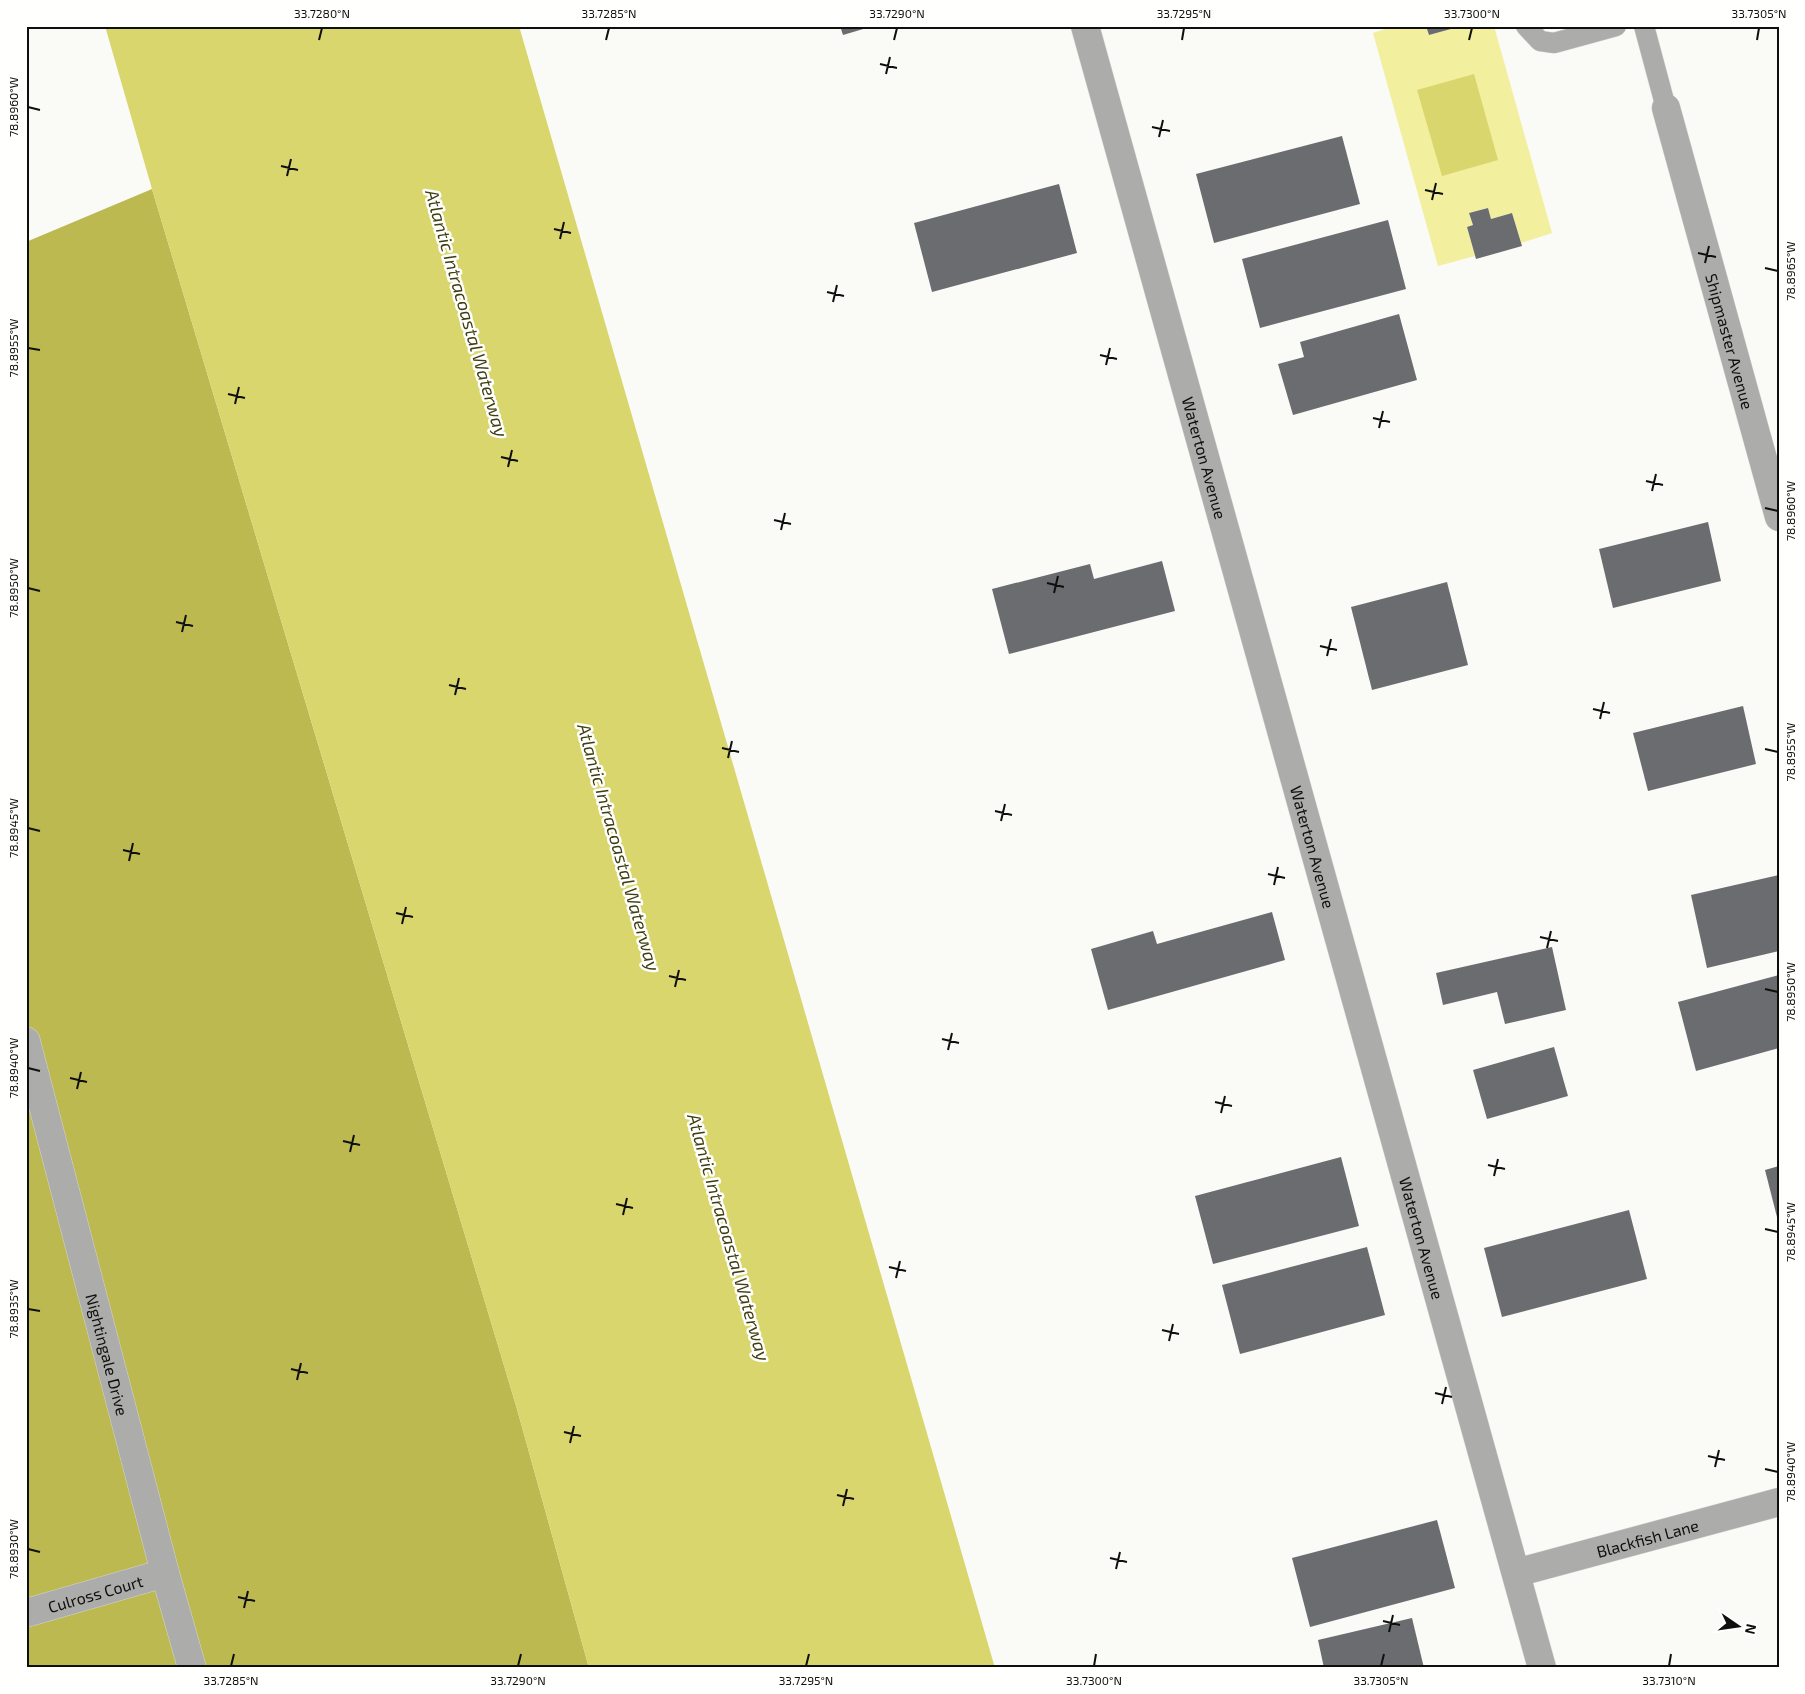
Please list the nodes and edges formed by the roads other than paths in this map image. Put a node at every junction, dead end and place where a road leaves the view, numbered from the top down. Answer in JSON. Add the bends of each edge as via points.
{"nodes":[{"id":1,"x":1085,"y":26,"type":"edge"},
{"id":2,"x":1526,"y":26,"type":"edge"},
{"id":3,"x":1616,"y":26,"type":"edge"},
{"id":4,"x":1644,"y":26,"type":"edge"},
{"id":5,"x":1666,"y":108,"type":"joint"},
{"id":6,"x":1779,"y":517,"type":"edge"},
{"id":7,"x":26,"y":1041,"type":"edge"},
{"id":8,"x":1779,"y":1502,"type":"edge"},
{"id":9,"x":165,"y":1573,"type":"junction"},
{"id":10,"x":1516,"y":1573,"type":"junction"},
{"id":11,"x":26,"y":1613,"type":"edge"},
{"id":12,"x":192,"y":1668,"type":"edge"},
{"id":13,"x":1542,"y":1668,"type":"edge"}],
"edges":[{"from":1,"to":10,"type":"street","name":"Waterton Avenue"},
{"from":2,"to":3,"type":"lane","via":[[1540,41],[1554,43]]},
{"from":4,"to":5,"type":"lane"},
{"from":5,"to":6,"type":"street","name":"Shipmaster Avenue"},
{"from":7,"to":9,"type":"street","name":"Nightingale Drive"},
{"from":8,"to":10,"type":"street","name":"Blackfish Lane"},
{"from":9,"to":11,"type":"street","name":"Culross Court"},
{"from":9,"to":12,"type":"street","name":"Nightingale Drive"},
{"from":10,"to":13,"type":"street","name":"Waterton Avenue"}]}
